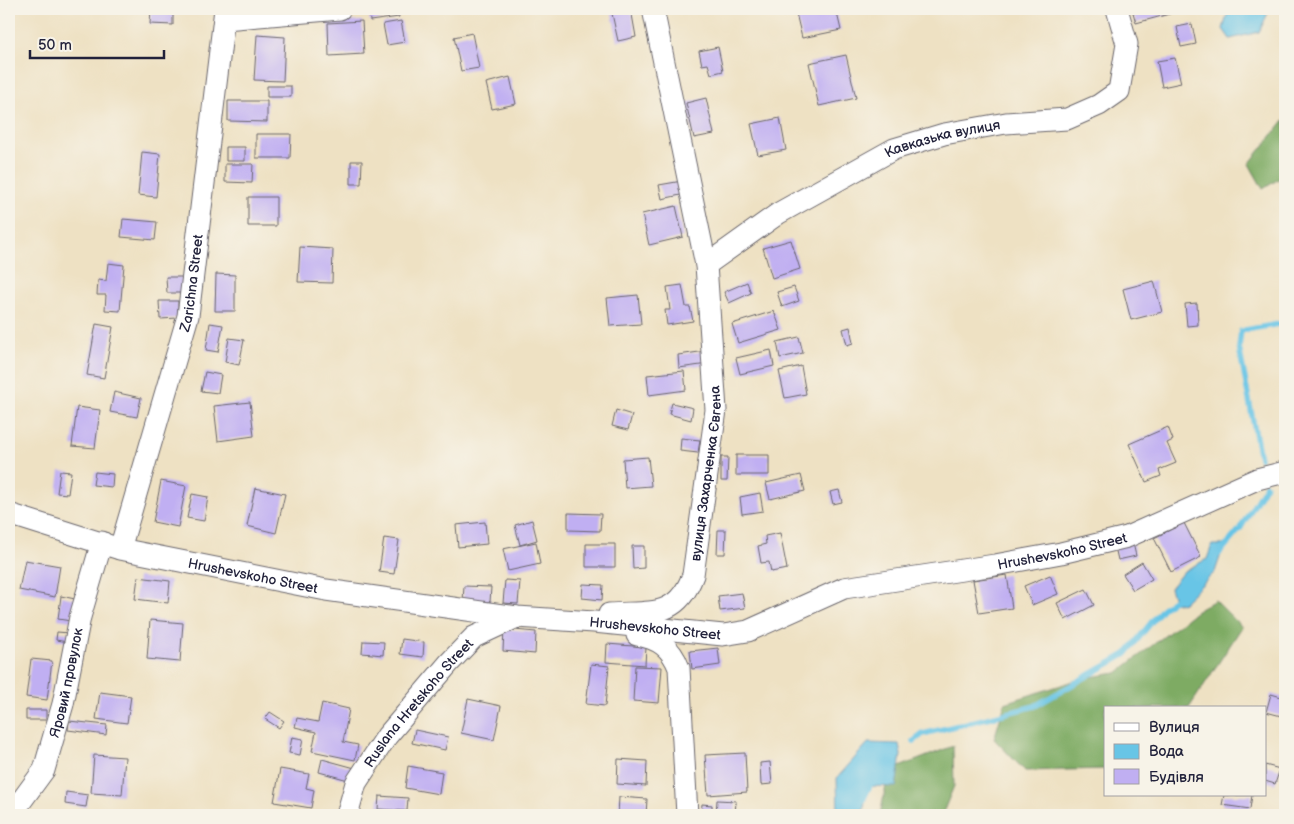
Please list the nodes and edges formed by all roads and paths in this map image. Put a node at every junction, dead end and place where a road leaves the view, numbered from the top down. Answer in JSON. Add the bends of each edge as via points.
{"nodes":[{"id":1,"x":340,"y":9,"type":"edge"},
{"id":2,"x":653,"y":9,"type":"edge"},
{"id":3,"x":1117,"y":9,"type":"edge"},
{"id":4,"x":225,"y":14,"type":"edge"},
{"id":5,"x":706,"y":264,"type":"junction"},
{"id":6,"x":1285,"y":472,"type":"edge"},
{"id":7,"x":9,"y":514,"type":"edge"},
{"id":8,"x":111,"y":545,"type":"junction"},
{"id":9,"x":517,"y":617,"type":"junction"},
{"id":10,"x":594,"y":622,"type":"junction"},
{"id":11,"x":11,"y":815,"type":"edge"},
{"id":12,"x":347,"y":815,"type":"edge"},
{"id":13,"x":687,"y":815,"type":"edge"}],
"edges":[{"from":1,"to":4,"type":"street"},
{"from":2,"to":5,"type":"street","name":"вулиця Захарченка Євгена"},
{"from":3,"to":5,"type":"street","name":"Кавказька вулиця","via":[[1127,44],[1119,90],[1099,105],[1067,119],[1006,123],[944,134],[894,149],[779,213]]},
{"from":4,"to":8,"type":"street","name":"Zarichna Street","via":[[188,316]]},
{"from":5,"to":10,"type":"street","name":"вулиця Захарченка Євгена","via":[[716,410],[693,575],[678,601],[666,610],[609,614]]},
{"from":6,"to":10,"type":"street","name":"Hrushevskoho Street","via":[[1257,479],[1127,537],[995,565],[844,588],[748,631],[723,635]]},
{"from":7,"to":8,"type":"street","name":"Hrushevskoho Street"},
{"from":8,"to":9,"type":"street","name":"Hrushevskoho Street","via":[[326,590]]},
{"from":8,"to":11,"type":"street","name":"Яровий провулок","via":[[80,617],[63,704],[44,770]]},
{"from":9,"to":10,"type":"street","name":"Hrushevskoho Street"},
{"from":9,"to":12,"type":"street","name":"Ruslana Hretskoho Street","via":[[474,637],[443,670],[387,736],[361,775]]},
{"from":10,"to":13,"type":"street","via":[[611,630],[652,638],[665,644],[674,656],[679,668]]}]}
